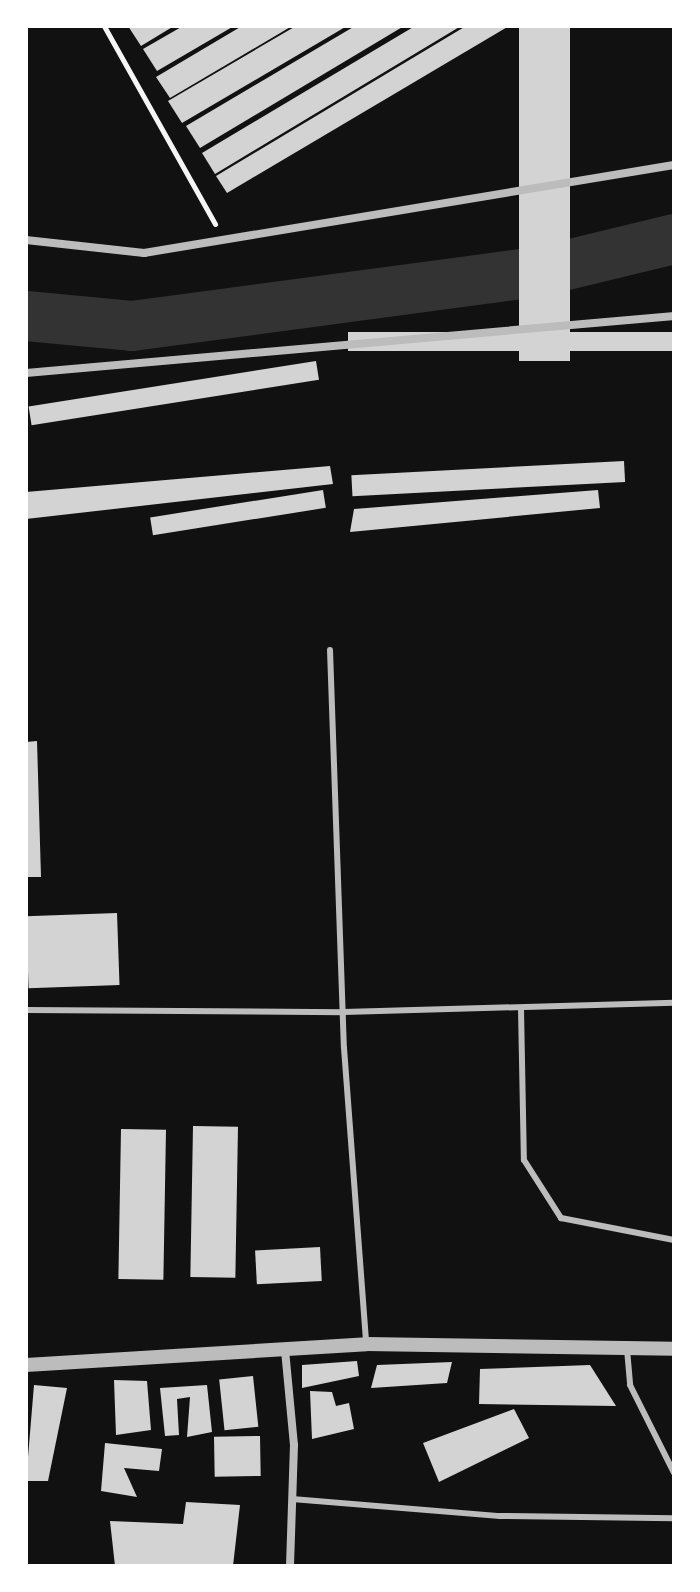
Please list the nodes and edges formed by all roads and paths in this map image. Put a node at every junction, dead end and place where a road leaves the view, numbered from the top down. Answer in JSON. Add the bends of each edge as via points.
{"nodes":[{"id":1,"x":104,"y":26,"type":"edge"},
{"id":2,"x":674,"y":165,"type":"edge"},
{"id":3,"x":224,"y":239,"type":"junction"},
{"id":4,"x":26,"y":240,"type":"edge"},
{"id":5,"x":674,"y":316,"type":"edge"},
{"id":6,"x":26,"y":373,"type":"edge"},
{"id":7,"x":330,"y":650,"type":"dead end"},
{"id":8,"x":674,"y":1003,"type":"edge"},
{"id":9,"x":521,"y":1009,"type":"junction"},
{"id":10,"x":26,"y":1010,"type":"edge"},
{"id":11,"x":344,"y":1012,"type":"junction"},
{"id":12,"x":674,"y":1240,"type":"edge"},
{"id":13,"x":366,"y":1344,"type":"junction"},
{"id":14,"x":627,"y":1349,"type":"junction"},
{"id":15,"x":674,"y":1349,"type":"edge"},
{"id":16,"x":285,"y":1350,"type":"junction"},
{"id":17,"x":26,"y":1365,"type":"edge"},
{"id":18,"x":674,"y":1473,"type":"edge"},
{"id":19,"x":292,"y":1499,"type":"junction"},
{"id":20,"x":674,"y":1518,"type":"edge"},
{"id":21,"x":290,"y":1566,"type":"edge"}],
"edges":[{"from":1,"to":3,"type":"path"},
{"from":2,"to":3,"type":"street"},
{"from":3,"to":4,"type":"street","via":[[144,253]]},
{"from":5,"to":6,"type":"street"},
{"from":7,"to":11,"type":"lane"},
{"from":8,"to":9,"type":"lane"},
{"from":9,"to":11,"type":"lane"},
{"from":9,"to":12,"type":"lane","via":[[524,1160],[561,1218]]},
{"from":10,"to":11,"type":"lane"},
{"from":11,"to":13,"type":"lane"},
{"from":13,"to":14,"type":"street"},
{"from":13,"to":16,"type":"street"},
{"from":14,"to":15,"type":"street"},
{"from":14,"to":18,"type":"lane","via":[[630,1385]]},
{"from":16,"to":17,"type":"street"},
{"from":16,"to":19,"type":"street"},
{"from":19,"to":20,"type":"lane","via":[[500,1516]]},
{"from":19,"to":21,"type":"street"}]}
